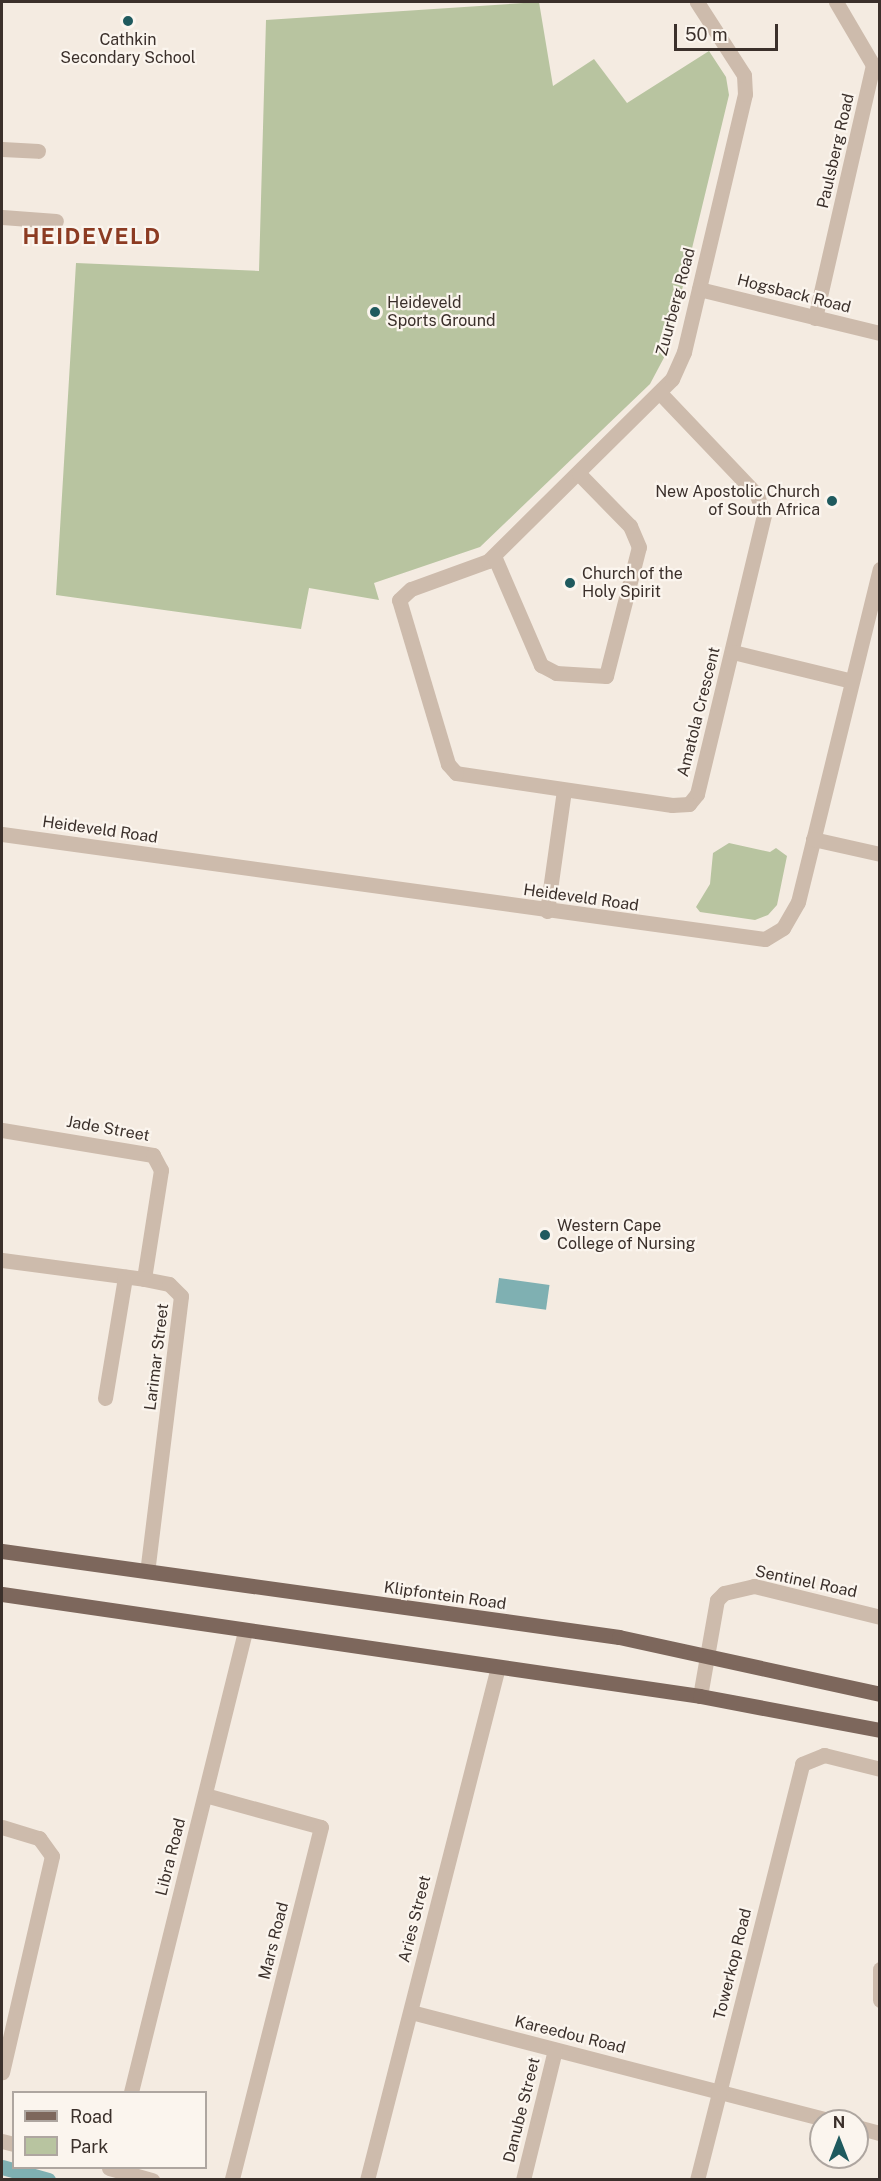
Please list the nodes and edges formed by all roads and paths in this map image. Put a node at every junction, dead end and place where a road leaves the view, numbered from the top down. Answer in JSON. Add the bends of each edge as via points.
{"nodes":[{"id":1,"x":697,"y":2,"type":"edge"},
{"id":2,"x":836,"y":2,"type":"edge"},
{"id":3,"x":2,"y":149,"type":"edge"},
{"id":4,"x":38,"y":151,"type":"dead end"},
{"id":5,"x":2,"y":217,"type":"edge"},
{"id":6,"x":56,"y":221,"type":"dead end"},
{"id":7,"x":699,"y":289,"type":"junction"},
{"id":8,"x":815,"y":318,"type":"junction"},
{"id":9,"x":879,"y":333,"type":"edge"},
{"id":10,"x":660,"y":393,"type":"junction"},
{"id":11,"x":579,"y":474,"type":"junction"},
{"id":12,"x":494,"y":556,"type":"junction"},
{"id":13,"x":879,"y":569,"type":"edge"},
{"id":14,"x":399,"y":600,"type":"joint"},
{"id":15,"x":733,"y":652,"type":"junction"},
{"id":16,"x":852,"y":681,"type":"junction"},
{"id":17,"x":564,"y":790,"type":"junction"},
{"id":18,"x":2,"y":834,"type":"edge"},
{"id":19,"x":813,"y":839,"type":"junction"},
{"id":20,"x":879,"y":854,"type":"edge"},
{"id":21,"x":547,"y":911,"type":"junction"},
{"id":22,"x":2,"y":1130,"type":"edge"},
{"id":23,"x":2,"y":1260,"type":"edge"},
{"id":24,"x":125,"y":1277,"type":"junction"},
{"id":25,"x":144,"y":1279,"type":"junction"},
{"id":26,"x":105,"y":1398,"type":"dead end"},
{"id":27,"x":2,"y":1551,"type":"edge"},
{"id":28,"x":147,"y":1571,"type":"junction"},
{"id":29,"x":2,"y":1594,"type":"edge"},
{"id":30,"x":879,"y":1617,"type":"edge"},
{"id":31,"x":245,"y":1630,"type":"junction"},
{"id":32,"x":707,"y":1654,"type":"junction"},
{"id":33,"x":498,"y":1667,"type":"junction"},
{"id":34,"x":879,"y":1694,"type":"edge"},
{"id":35,"x":700,"y":1696,"type":"junction"},
{"id":36,"x":879,"y":1730,"type":"edge"},
{"id":37,"x":879,"y":1769,"type":"edge"},
{"id":38,"x":205,"y":1795,"type":"junction"},
{"id":39,"x":2,"y":1827,"type":"edge"},
{"id":40,"x":879,"y":1969,"type":"edge"},
{"id":41,"x":879,"y":2000,"type":"edge"},
{"id":42,"x":411,"y":2012,"type":"junction"},
{"id":43,"x":555,"y":2050,"type":"junction"},
{"id":44,"x":2,"y":2072,"type":"edge"},
{"id":45,"x":131,"y":2091,"type":"edge"},
{"id":46,"x":720,"y":2092,"type":"junction"},
{"id":47,"x":809,"y":2115,"type":"edge"},
{"id":48,"x":114,"y":2169,"type":"edge"},
{"id":49,"x":152,"y":2180,"type":"edge"},
{"id":50,"x":232,"y":2180,"type":"edge"},
{"id":51,"x":367,"y":2180,"type":"edge"},
{"id":52,"x":523,"y":2180,"type":"edge"},
{"id":53,"x":698,"y":2180,"type":"edge"}],
"edges":[{"from":1,"to":7,"type":"street","name":"Zuurberg Road","via":[[746,85]]},
{"from":2,"to":8,"type":"street","name":"Paulsberg Road","via":[[873,65]]},
{"from":3,"to":4,"type":"street"},
{"from":5,"to":6,"type":"street"},
{"from":7,"to":8,"type":"street","name":"Hogsback Road"},
{"from":7,"to":10,"type":"street","name":"Zuurberg Road","via":[[684,352]]},
{"from":8,"to":9,"type":"street","name":"Hogsback Road"},
{"from":10,"to":11,"type":"street","name":"Zuurberg Road"},
{"from":10,"to":15,"type":"street","name":"Amatola Crescent","via":[[762,506],[764,525]]},
{"from":11,"to":12,"type":"street","name":"Zuurberg Road"},
{"from":11,"to":12,"type":"street","via":[[630,526],[639,547],[606,676],[556,673],[541,666]]},
{"from":12,"to":14,"type":"street","name":"Zuurberg Road","via":[[411,589]]},
{"from":13,"to":16,"type":"street","name":"Heideveld Road"},
{"from":14,"to":17,"type":"street","name":"Amatola Crescent","via":[[399,615],[451,769],[470,777]]},
{"from":15,"to":16,"type":"street"},
{"from":15,"to":17,"type":"street","name":"Amatola Crescent","via":[[692,802],[680,806]]},
{"from":16,"to":19,"type":"street","name":"Heideveld Road"},
{"from":17,"to":21,"type":"street"},
{"from":18,"to":21,"type":"street","name":"Heideveld Road"},
{"from":19,"to":20,"type":"street"},
{"from":19,"to":21,"type":"street","name":"Heideveld Road","via":[[792,916],[765,939]]},
{"from":22,"to":25,"type":"street","name":"Jade Street","via":[[153,1155],[160,1170]]},
{"from":23,"to":24,"type":"street","name":"Larimar Street"},
{"from":24,"to":25,"type":"street","name":"Larimar Street"},
{"from":24,"to":26,"type":"street"},
{"from":25,"to":28,"type":"street","name":"Larimar Street","via":[[176,1288],[183,1304]]},
{"from":27,"to":28,"type":"main road","name":"Klipfontein Road"},
{"from":28,"to":32,"type":"main road","name":"Klipfontein Road"},
{"from":29,"to":31,"type":"main road"},
{"from":30,"to":32,"type":"street","name":"Sentinel Road","via":[[754,1586],[738,1587],[717,1600]]},
{"from":31,"to":33,"type":"main road"},
{"from":31,"to":38,"type":"street","name":"Libra Road"},
{"from":32,"to":34,"type":"main road","name":"Klipfontein Road"},
{"from":32,"to":35,"type":"street","name":"Sentinel Road"},
{"from":33,"to":35,"type":"main road"},
{"from":33,"to":42,"type":"street","name":"Aries Street"},
{"from":35,"to":36,"type":"main road"},
{"from":37,"to":46,"type":"street","name":"Towerkop Road","via":[[824,1755],[807,1759],[798,1774]]},
{"from":38,"to":45,"type":"street","name":"Libra Road"},
{"from":38,"to":50,"type":"street","name":"Mars Road","via":[[321,1827]]},
{"from":39,"to":44,"type":"street","via":[[39,1838],[52,1856]]},
{"from":40,"to":41,"type":"street"},
{"from":42,"to":43,"type":"street","name":"Kareedou Road"},
{"from":42,"to":51,"type":"street","name":"Aries Street"},
{"from":43,"to":46,"type":"street","name":"Kareedou Road"},
{"from":43,"to":52,"type":"street","name":"Danube Street"},
{"from":46,"to":47,"type":"street","name":"Kareedou Road"},
{"from":46,"to":53,"type":"street","name":"Towerkop Road"},
{"from":48,"to":49,"type":"street"}]}
